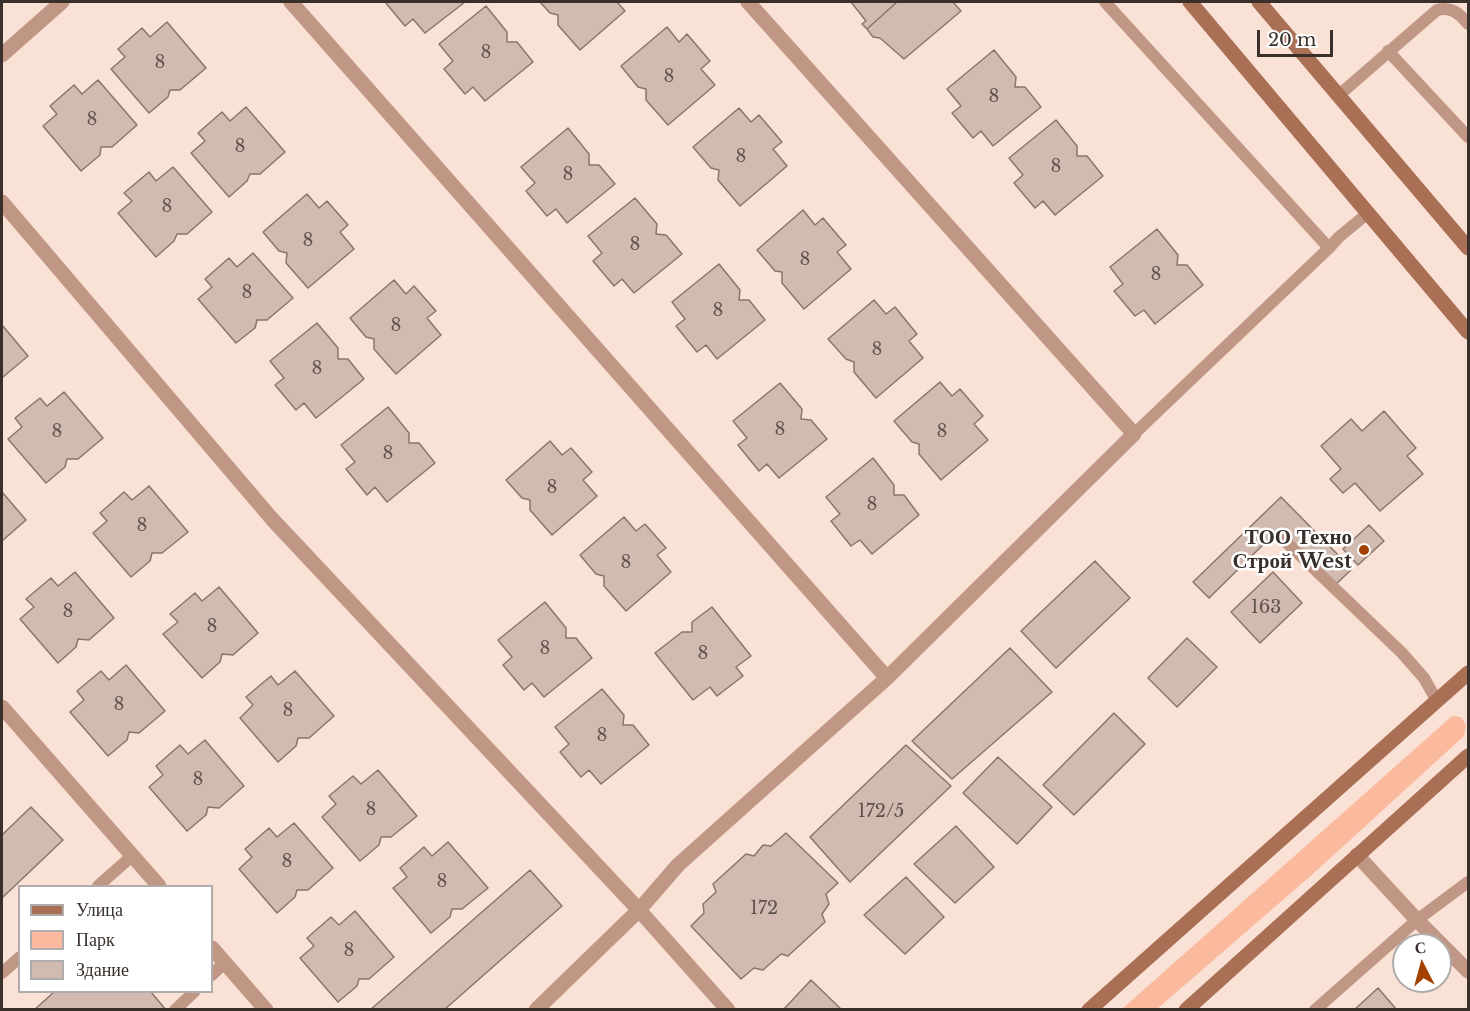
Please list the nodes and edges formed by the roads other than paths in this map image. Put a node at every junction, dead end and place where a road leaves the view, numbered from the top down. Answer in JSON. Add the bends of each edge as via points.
{"nodes":[{"id":1,"x":62,"y":2,"type":"edge"},
{"id":2,"x":291,"y":2,"type":"edge"},
{"id":3,"x":748,"y":2,"type":"edge"},
{"id":4,"x":1105,"y":2,"type":"edge"},
{"id":5,"x":1190,"y":2,"type":"edge"},
{"id":6,"x":1259,"y":2,"type":"edge"},
{"id":7,"x":1468,"y":24,"type":"edge"},
{"id":8,"x":1388,"y":51,"type":"junction"},
{"id":9,"x":2,"y":55,"type":"edge"},
{"id":10,"x":1339,"y":95,"type":"junction"},
{"id":11,"x":1468,"y":137,"type":"edge"},
{"id":12,"x":2,"y":202,"type":"edge"},
{"id":13,"x":1368,"y":213,"type":"junction"},
{"id":14,"x":1329,"y":248,"type":"junction"},
{"id":15,"x":1468,"y":248,"type":"edge"},
{"id":16,"x":1468,"y":332,"type":"edge"},
{"id":17,"x":1134,"y":434,"type":"junction"},
{"id":18,"x":1284,"y":540,"type":"dead end"},
{"id":19,"x":886,"y":678,"type":"junction"},
{"id":20,"x":1465,"y":682,"type":"edge"},
{"id":21,"x":1437,"y":701,"type":"junction"},
{"id":22,"x":2,"y":707,"type":"edge"},
{"id":23,"x":1468,"y":756,"type":"edge"},
{"id":24,"x":133,"y":855,"type":"junction"},
{"id":25,"x":1357,"y":855,"type":"junction"},
{"id":26,"x":1468,"y":882,"type":"edge"},
{"id":27,"x":99,"y":885,"type":"edge"},
{"id":28,"x":158,"y":885,"type":"edge"},
{"id":29,"x":639,"y":910,"type":"junction"},
{"id":30,"x":1417,"y":920,"type":"junction"},
{"id":31,"x":213,"y":949,"type":"edge"},
{"id":32,"x":18,"y":959,"type":"edge"},
{"id":33,"x":224,"y":963,"type":"junction"},
{"id":34,"x":1468,"y":971,"type":"edge"},
{"id":35,"x":2,"y":973,"type":"edge"},
{"id":36,"x":213,"y":974,"type":"edge"},
{"id":37,"x":193,"y":993,"type":"edge"},
{"id":38,"x":175,"y":1010,"type":"edge"},
{"id":39,"x":266,"y":1010,"type":"edge"},
{"id":40,"x":536,"y":1010,"type":"edge"},
{"id":41,"x":728,"y":1010,"type":"edge"},
{"id":42,"x":1089,"y":1010,"type":"edge"},
{"id":43,"x":1186,"y":1010,"type":"edge"},
{"id":44,"x":1315,"y":1010,"type":"edge"}],
"edges":[{"from":1,"to":9,"type":"street"},
{"from":2,"to":19,"type":"street"},
{"from":3,"to":17,"type":"street"},
{"from":4,"to":14,"type":"lane"},
{"from":5,"to":13,"type":"main road"},
{"from":6,"to":10,"type":"main road"},
{"from":7,"to":8,"type":"lane","via":[[1451,9],[1437,10]]},
{"from":8,"to":10,"type":"lane"},
{"from":8,"to":11,"type":"lane"},
{"from":10,"to":15,"type":"main road"},
{"from":12,"to":29,"type":"street","via":[[272,519]]},
{"from":13,"to":14,"type":"lane"},
{"from":13,"to":16,"type":"main road"},
{"from":14,"to":17,"type":"lane"},
{"from":17,"to":19,"type":"street"},
{"from":18,"to":21,"type":"lane","via":[[1402,653],[1424,678]]},
{"from":19,"to":29,"type":"street","via":[[678,865]]},
{"from":20,"to":21,"type":"main road"},
{"from":21,"to":42,"type":"main road"},
{"from":22,"to":24,"type":"street"},
{"from":23,"to":25,"type":"main road"},
{"from":24,"to":27,"type":"lane"},
{"from":24,"to":28,"type":"street"},
{"from":25,"to":30,"type":"street"},
{"from":25,"to":43,"type":"main road"},
{"from":26,"to":30,"type":"lane"},
{"from":29,"to":40,"type":"street"},
{"from":29,"to":41,"type":"street"},
{"from":30,"to":34,"type":"street"},
{"from":30,"to":44,"type":"lane"},
{"from":31,"to":33,"type":"street"},
{"from":32,"to":35,"type":"lane"},
{"from":33,"to":36,"type":"lane"},
{"from":33,"to":39,"type":"street"},
{"from":37,"to":38,"type":"lane"}]}
